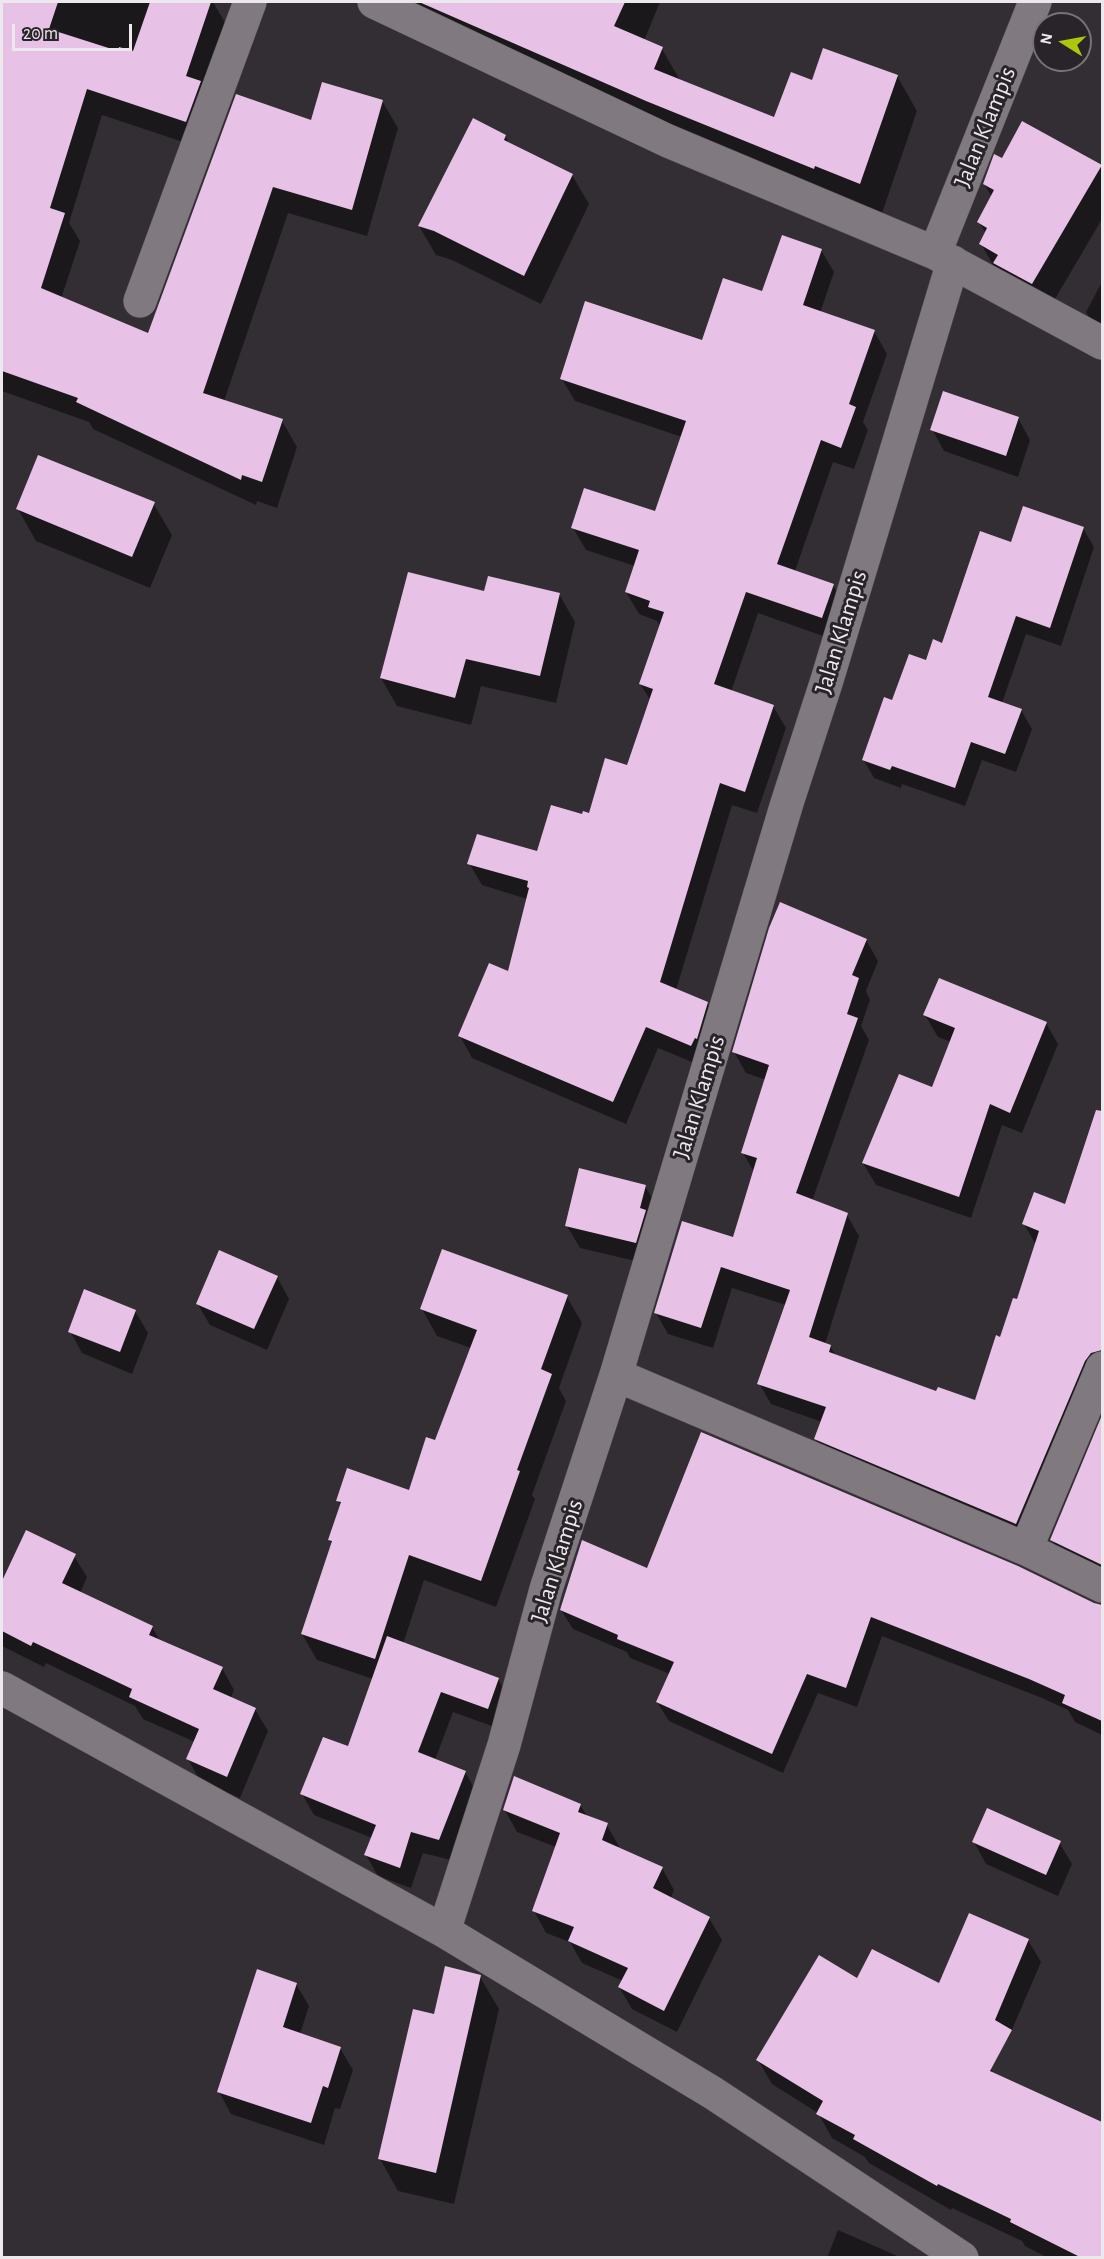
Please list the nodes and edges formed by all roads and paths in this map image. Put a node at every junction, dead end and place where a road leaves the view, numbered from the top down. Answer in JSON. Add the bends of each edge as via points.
{"nodes":[{"id":1,"x":250,"y":2,"type":"edge"},
{"id":2,"x":374,"y":2,"type":"edge"},
{"id":3,"x":1035,"y":2,"type":"edge"},
{"id":4,"x":944,"y":257,"type":"junction"},
{"id":5,"x":140,"y":301,"type":"dead end"},
{"id":6,"x":1102,"y":343,"type":"edge"},
{"id":7,"x":616,"y":1375,"type":"junction"},
{"id":8,"x":1101,"y":1375,"type":"edge"},
{"id":9,"x":1026,"y":1549,"type":"junction"},
{"id":10,"x":1102,"y":1586,"type":"edge"},
{"id":11,"x":2,"y":1688,"type":"edge"},
{"id":12,"x":444,"y":1931,"type":"junction"},
{"id":13,"x":962,"y":2258,"type":"edge"}],
"edges":[{"from":1,"to":5,"type":"street"},
{"from":2,"to":4,"type":"street","via":[[668,141]]},
{"from":3,"to":4,"type":"street","name":"Jalan Klampis"},
{"from":4,"to":6,"type":"street"},
{"from":4,"to":7,"type":"street","name":"Jalan Klampis"},
{"from":7,"to":9,"type":"street"},
{"from":7,"to":12,"type":"street","name":"Jalan Klampis","via":[[546,1589],[504,1744]]},
{"from":8,"to":9,"type":"street"},
{"from":9,"to":10,"type":"street"},
{"from":11,"to":12,"type":"street"},
{"from":12,"to":13,"type":"street","via":[[713,2093]]}]}
